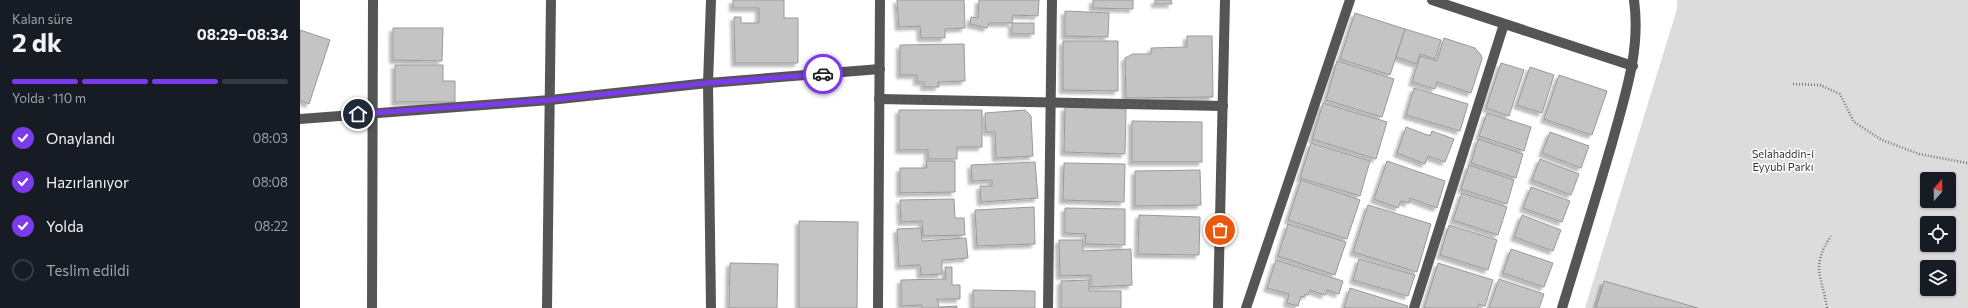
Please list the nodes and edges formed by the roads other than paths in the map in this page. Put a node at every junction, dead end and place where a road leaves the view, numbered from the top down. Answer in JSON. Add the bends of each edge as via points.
{"nodes":[{"id":1,"x":373,"y":0,"type":"edge"},
{"id":2,"x":551,"y":0,"type":"edge"},
{"id":3,"x":711,"y":0,"type":"edge"},
{"id":4,"x":880,"y":0,"type":"edge"},
{"id":5,"x":1052,"y":0,"type":"edge"},
{"id":6,"x":1225,"y":0,"type":"edge"},
{"id":7,"x":1350,"y":0,"type":"edge"},
{"id":8,"x":1432,"y":0,"type":"edge"},
{"id":9,"x":1634,"y":0,"type":"edge"},
{"id":10,"x":1504,"y":24,"type":"junction"},
{"id":11,"x":1633,"y":66,"type":"junction"},
{"id":12,"x":880,"y":69,"type":"junction"},
{"id":13,"x":708,"y":83,"type":"junction"},
{"id":14,"x":879,"y":99,"type":"junction"},
{"id":15,"x":550,"y":100,"type":"junction"},
{"id":16,"x":1051,"y":102,"type":"junction"},
{"id":17,"x":1223,"y":106,"type":"junction"},
{"id":18,"x":373,"y":112,"type":"junction"},
{"id":19,"x":300,"y":119,"type":"edge"},
{"id":20,"x":372,"y":308,"type":"edge"},
{"id":21,"x":547,"y":308,"type":"edge"},
{"id":22,"x":711,"y":308,"type":"edge"},
{"id":23,"x":878,"y":308,"type":"edge"},
{"id":24,"x":1048,"y":308,"type":"edge"},
{"id":25,"x":1218,"y":308,"type":"edge"},
{"id":26,"x":1246,"y":308,"type":"edge"},
{"id":27,"x":1414,"y":308,"type":"edge"},
{"id":28,"x":1562,"y":308,"type":"edge"}],
"edges":[{"from":1,"to":18,"type":"street"},
{"from":2,"to":15,"type":"street"},
{"from":3,"to":13,"type":"street"},
{"from":4,"to":12,"type":"street"},
{"from":5,"to":16,"type":"street"},
{"from":6,"to":17,"type":"street"},
{"from":7,"to":26,"type":"street"},
{"from":8,"to":10,"type":"street"},
{"from":9,"to":11,"type":"street","via":[[1636,13]]},
{"from":10,"to":11,"type":"street"},
{"from":10,"to":27,"type":"street"},
{"from":11,"to":28,"type":"street"},
{"from":12,"to":13,"type":"street"},
{"from":12,"to":14,"type":"street"},
{"from":13,"to":15,"type":"street"},
{"from":13,"to":22,"type":"street"},
{"from":14,"to":16,"type":"street"},
{"from":14,"to":23,"type":"street"},
{"from":15,"to":18,"type":"street"},
{"from":15,"to":21,"type":"street"},
{"from":16,"to":17,"type":"street"},
{"from":16,"to":24,"type":"street"},
{"from":17,"to":25,"type":"street"},
{"from":18,"to":19,"type":"street"},
{"from":18,"to":20,"type":"street"}]}
